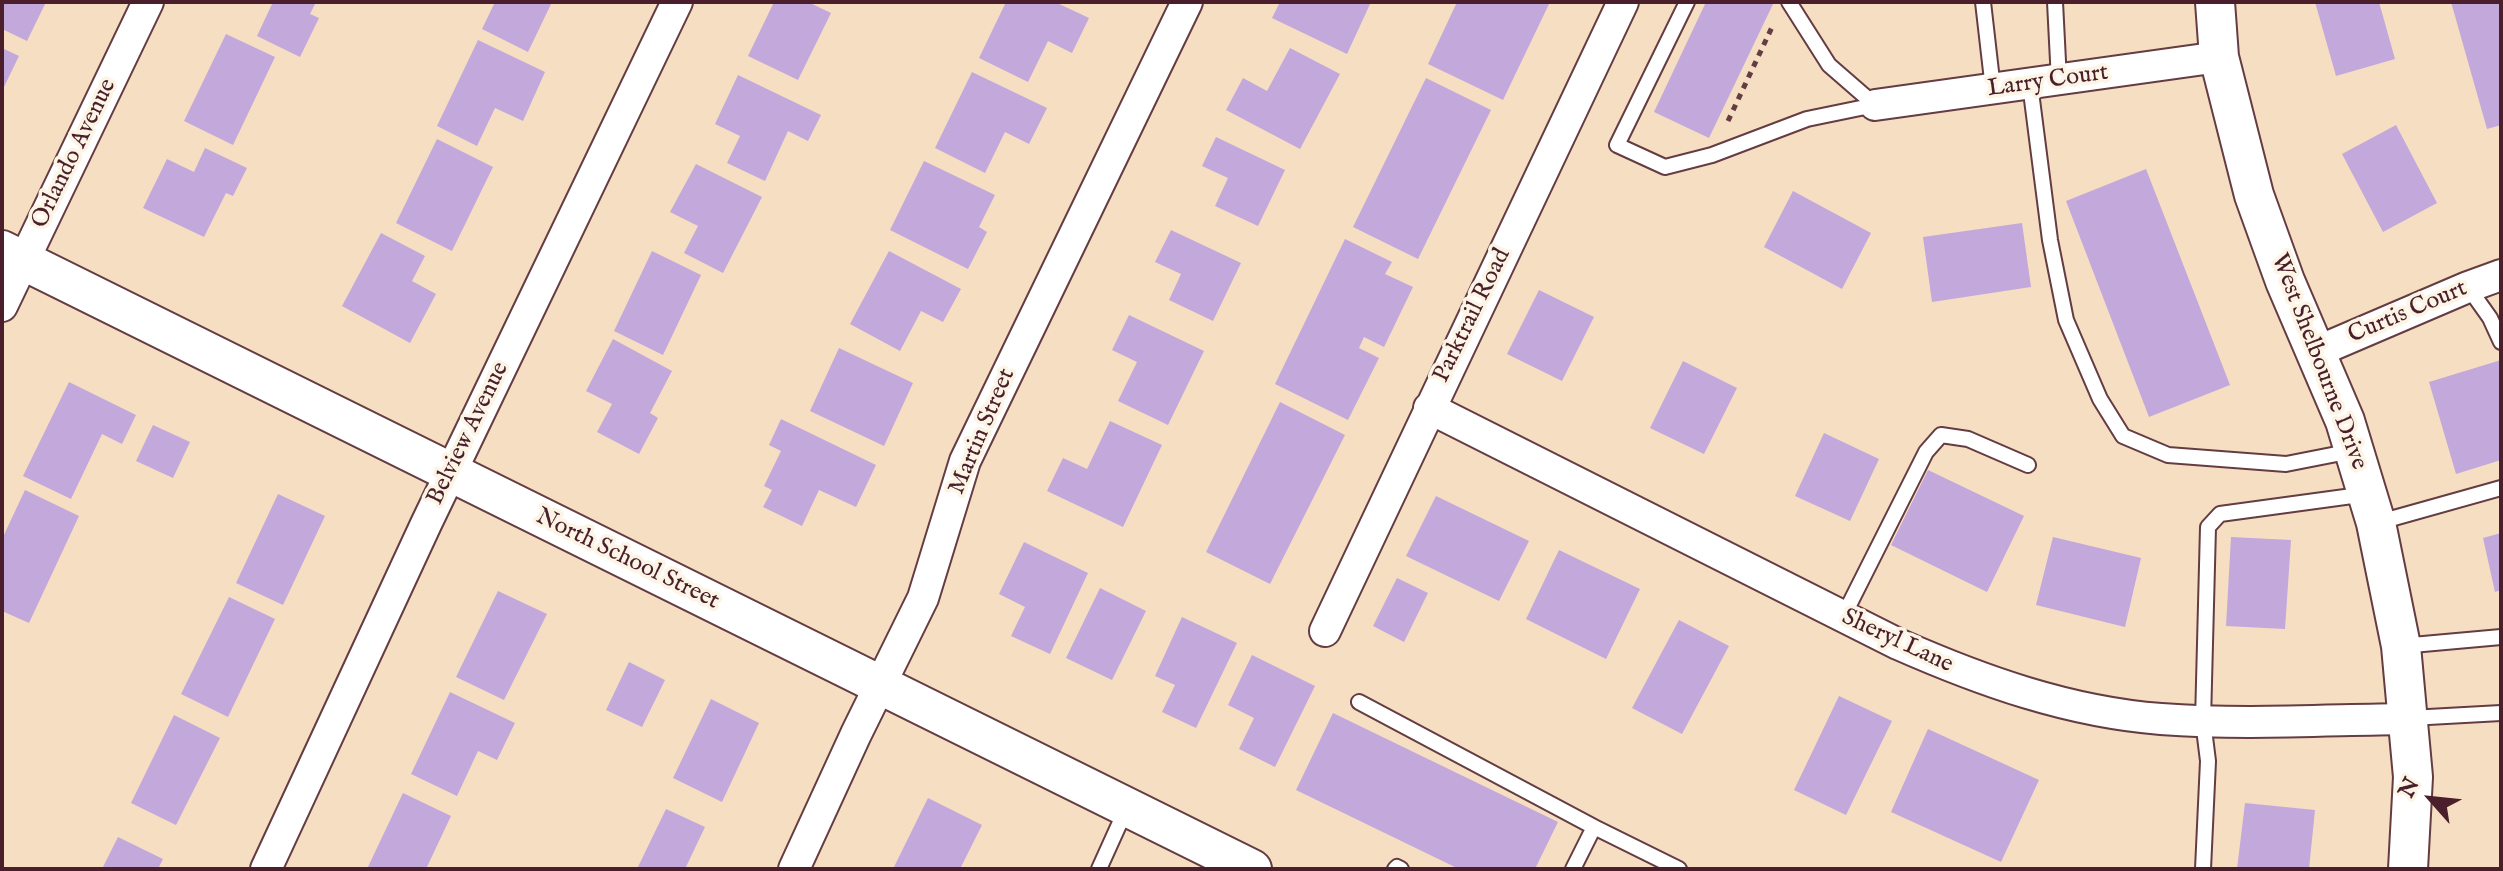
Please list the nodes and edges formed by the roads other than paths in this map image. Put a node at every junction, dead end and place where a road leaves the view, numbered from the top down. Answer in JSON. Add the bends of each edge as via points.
{"nodes":[{"id":1,"x":148,"y":2,"type":"edge"},
{"id":2,"x":677,"y":2,"type":"edge"},
{"id":3,"x":1187,"y":2,"type":"edge"},
{"id":4,"x":1623,"y":2,"type":"edge"},
{"id":5,"x":1687,"y":2,"type":"edge"},
{"id":6,"x":1789,"y":2,"type":"edge"},
{"id":7,"x":1983,"y":2,"type":"edge"},
{"id":8,"x":2055,"y":2,"type":"edge"},
{"id":9,"x":2215,"y":2,"type":"edge"},
{"id":10,"x":2219,"y":57,"type":"junction"},
{"id":11,"x":2045,"y":82,"type":"junction"},
{"id":12,"x":1993,"y":89,"type":"junction"},
{"id":13,"x":1875,"y":105,"type":"junction"},
{"id":14,"x":13,"y":255,"type":"edge"},
{"id":15,"x":2501,"y":275,"type":"edge"},
{"id":16,"x":2468,"y":287,"type":"junction"},
{"id":17,"x":2,"y":306,"type":"edge"},
{"id":18,"x":2501,"y":342,"type":"edge"},
{"id":19,"x":2316,"y":352,"type":"junction"},
{"id":20,"x":1429,"y":408,"type":"junction"},
{"id":21,"x":2355,"y":450,"type":"junction"},
{"id":22,"x":2028,"y":465,"type":"dead end"},
{"id":23,"x":451,"y":473,"type":"junction"},
{"id":24,"x":2501,"y":488,"type":"edge"},
{"id":25,"x":2372,"y":509,"type":"junction"},
{"id":26,"x":1843,"y":617,"type":"junction"},
{"id":27,"x":1325,"y":631,"type":"dead end"},
{"id":28,"x":2501,"y":637,"type":"edge"},
{"id":29,"x":2401,"y":646,"type":"junction"},
{"id":30,"x":880,"y":684,"type":"junction"},
{"id":31,"x":1359,"y":702,"type":"dead end"},
{"id":32,"x":2501,"y":713,"type":"edge"},
{"id":33,"x":2406,"y":719,"type":"junction"},
{"id":34,"x":2203,"y":721,"type":"junction"},
{"id":35,"x":1127,"y":807,"type":"junction"},
{"id":36,"x":1594,"y":827,"type":"junction"},
{"id":37,"x":266,"y":869,"type":"edge"},
{"id":38,"x":794,"y":869,"type":"edge"},
{"id":39,"x":1099,"y":869,"type":"edge"},
{"id":40,"x":1252,"y":869,"type":"edge"},
{"id":41,"x":1573,"y":869,"type":"edge"},
{"id":42,"x":1679,"y":869,"type":"edge"},
{"id":43,"x":2203,"y":869,"type":"edge"},
{"id":44,"x":2408,"y":869,"type":"edge"}],
"edges":[{"from":1,"to":14,"type":"street","name":"Orlando Avenue"},
{"from":2,"to":23,"type":"street","name":"Belview Avenue"},
{"from":3,"to":30,"type":"street","name":"Martin Street","via":[[965,461],[923,598]]},
{"from":4,"to":20,"type":"street","name":"Parktrail Road"},
{"from":5,"to":13,"type":"lane","via":[[1617,145],[1665,167],[1807,119]]},
{"from":6,"to":13,"type":"lane","via":[[1829,65]]},
{"from":7,"to":12,"type":"lane"},
{"from":8,"to":11,"type":"lane"},
{"from":9,"to":10,"type":"street","name":"West Shelbourne Drive"},
{"from":10,"to":11,"type":"street","name":"Larry Court"},
{"from":10,"to":19,"type":"street","name":"West Shelbourne Drive","via":[[2254,195]]},
{"from":11,"to":12,"type":"street","name":"Larry Court"},
{"from":11,"to":21,"type":"lane","via":[[2050,240],[2066,320],[2100,399],[2123,436],[2168,455],[2286,464]]},
{"from":12,"to":13,"type":"street","name":"Larry Court"},
{"from":14,"to":17,"type":"street","name":"Orlando Avenue"},
{"from":14,"to":23,"type":"street","name":"North School Street"},
{"from":15,"to":16,"type":"street","name":"Curtis Court"},
{"from":16,"to":18,"type":"lane"},
{"from":16,"to":19,"type":"street","name":"Curtis Court"},
{"from":19,"to":21,"type":"street","name":"West Shelbourne Drive"},
{"from":20,"to":26,"type":"street","name":"Sheryl Lane"},
{"from":20,"to":27,"type":"street","name":"Parktrail Road"},
{"from":21,"to":25,"type":"street","name":"West Shelbourne Drive"},
{"from":22,"to":26,"type":"lane","via":[[1968,439],[1941,435],[1926,452]]},
{"from":23,"to":30,"type":"street","name":"North School Street"},
{"from":23,"to":37,"type":"street","name":"Belview Avenue"},
{"from":24,"to":25,"type":"lane"},
{"from":25,"to":29,"type":"street","name":"West Shelbourne Drive"},
{"from":25,"to":34,"type":"lane","via":[[2220,514],[2208,527]]},
{"from":26,"to":34,"type":"street","name":"Sheryl Lane","via":[[1956,670],[2008,688],[2109,712]]},
{"from":28,"to":29,"type":"lane"},
{"from":29,"to":33,"type":"street","name":"West Shelbourne Drive"},
{"from":30,"to":35,"type":"street","name":"North School Street"},
{"from":30,"to":38,"type":"street","name":"Martin Street"},
{"from":31,"to":36,"type":"lane"},
{"from":32,"to":33,"type":"lane"},
{"from":33,"to":34,"type":"street","name":"Sheryl Lane"},
{"from":33,"to":44,"type":"street","name":"West Shelbourne Drive","via":[[2413,777]]},
{"from":34,"to":43,"type":"lane","via":[[2208,761]]},
{"from":35,"to":39,"type":"lane"},
{"from":35,"to":40,"type":"street","name":"North School Street"},
{"from":36,"to":41,"type":"lane"},
{"from":36,"to":42,"type":"lane"}]}
